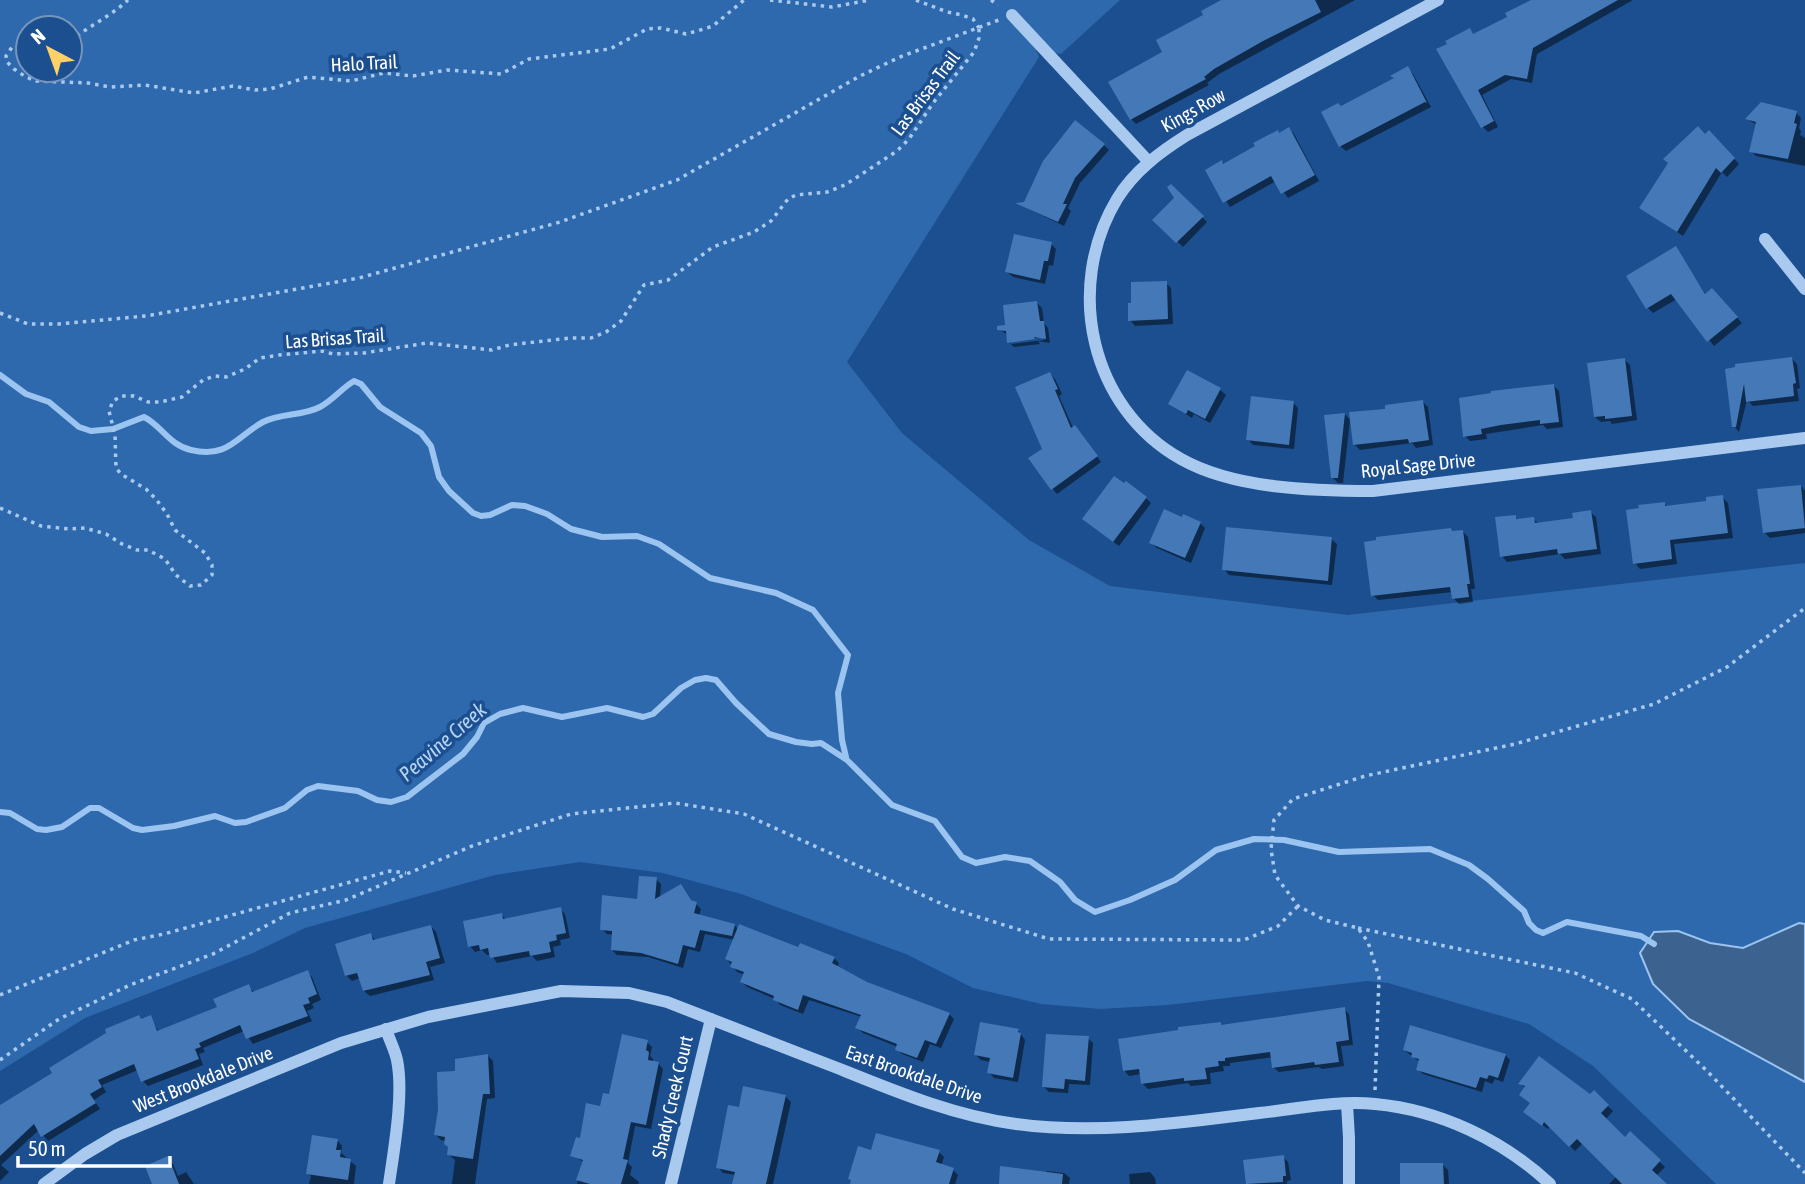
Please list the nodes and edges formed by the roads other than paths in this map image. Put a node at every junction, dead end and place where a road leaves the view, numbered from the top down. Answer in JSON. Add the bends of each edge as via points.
{"nodes":[{"id":1,"x":1438,"y":0,"type":"edge"},
{"id":2,"x":1012,"y":15,"type":"dead end"},
{"id":3,"x":1149,"y":162,"type":"junction"},
{"id":4,"x":1765,"y":239,"type":"dead end"},
{"id":5,"x":1805,"y":289,"type":"edge"},
{"id":6,"x":1095,"y":347,"type":"joint"},
{"id":7,"x":1805,"y":438,"type":"edge"},
{"id":8,"x":711,"y":1019,"type":"junction"},
{"id":9,"x":386,"y":1029,"type":"junction"},
{"id":10,"x":1347,"y":1104,"type":"junction"},
{"id":11,"x":44,"y":1184,"type":"edge"},
{"id":12,"x":388,"y":1184,"type":"edge"},
{"id":13,"x":671,"y":1184,"type":"edge"},
{"id":14,"x":1349,"y":1184,"type":"edge"},
{"id":15,"x":1550,"y":1184,"type":"edge"}],
"edges":[{"from":1,"to":3,"type":"street","name":"Kings Row","via":[[1187,135]]},
{"from":2,"to":3,"type":"street"},
{"from":3,"to":6,"type":"street","name":"Kings Row","via":[[1118,198],[1094,255],[1089,305]]},
{"from":4,"to":5,"type":"street"},
{"from":6,"to":7,"type":"street","name":"Royal Sage Drive","via":[[1115,394],[1155,441],[1206,471],[1239,481],[1373,491]]},
{"from":8,"to":9,"type":"street","name":"East Brookdale Drive","via":[[629,993],[561,991]]},
{"from":8,"to":10,"type":"street","name":"East Brookdale Drive","via":[[932,1104],[1014,1124],[1063,1129],[1145,1128]]},
{"from":8,"to":13,"type":"street","name":"Shady Creek Court"},
{"from":9,"to":11,"type":"street","name":"West Brookdale Drive","via":[[117,1135]]},
{"from":9,"to":12,"type":"street","via":[[398,1060],[397,1130]]},
{"from":10,"to":14,"type":"street"},
{"from":10,"to":15,"type":"street","name":"East Brookdale Drive","via":[[1374,1104],[1443,1119],[1511,1151]]}]}
